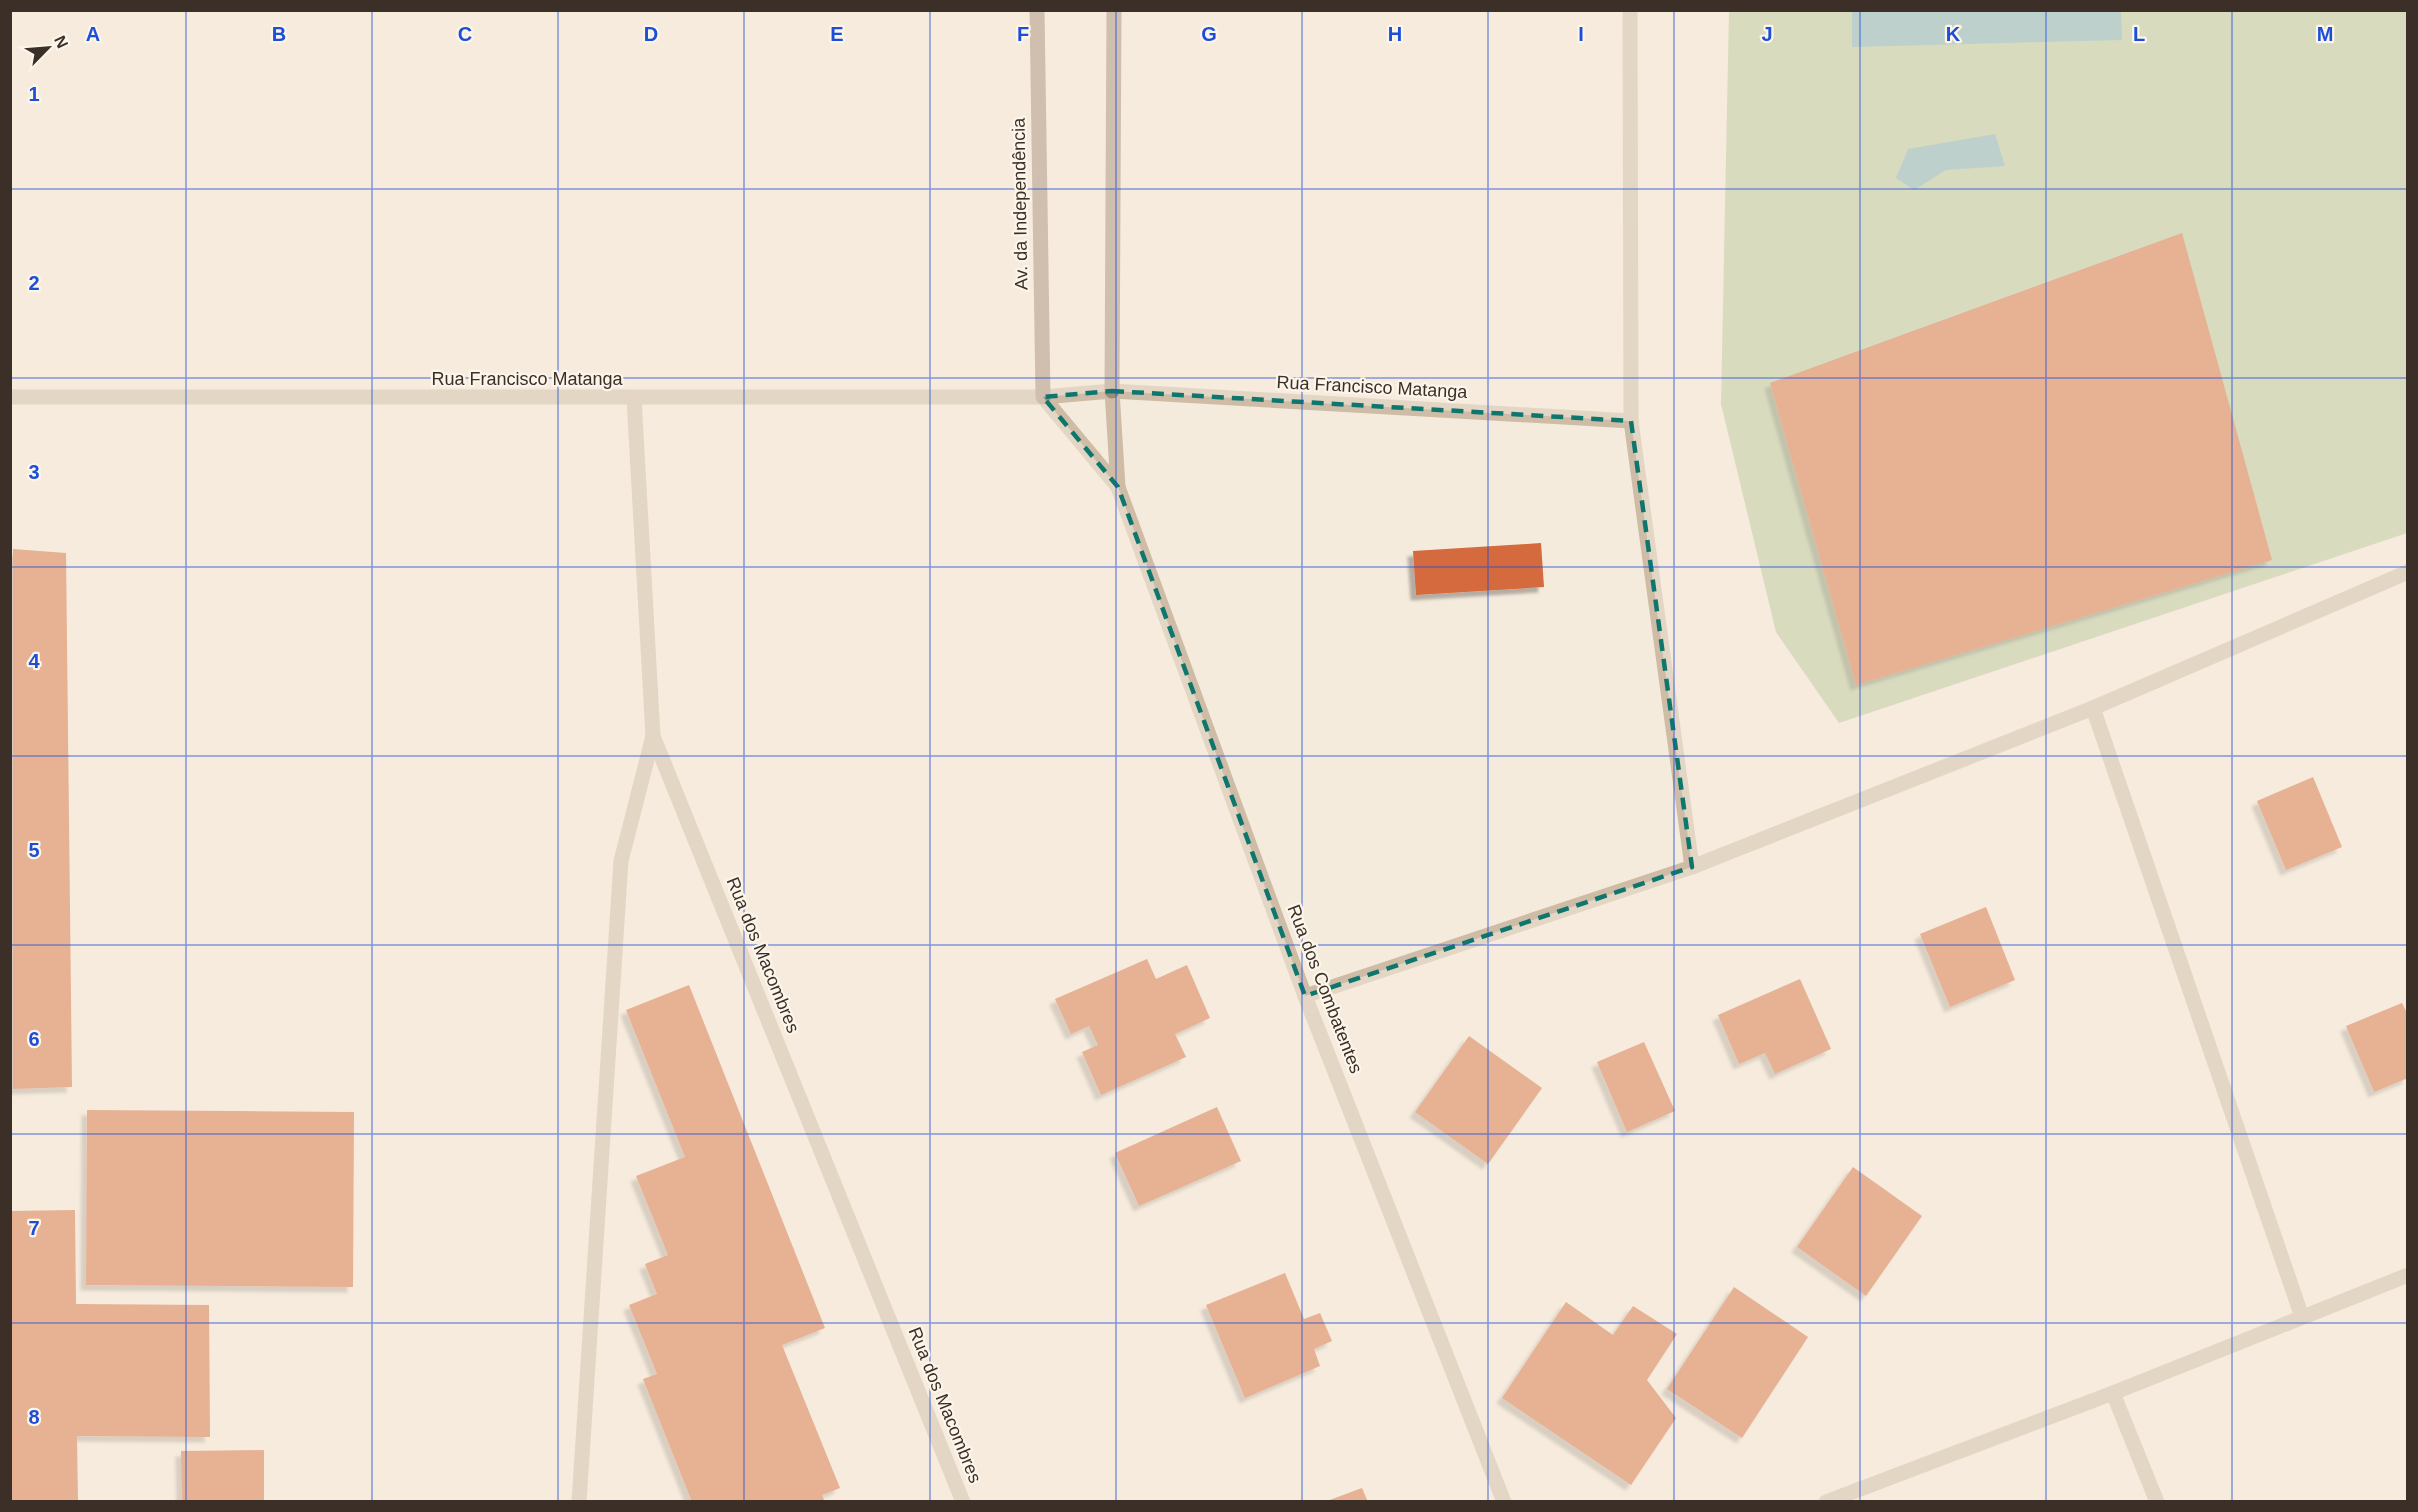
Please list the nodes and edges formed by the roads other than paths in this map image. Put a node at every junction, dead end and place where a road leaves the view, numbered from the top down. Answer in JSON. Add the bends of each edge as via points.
{"nodes":[{"id":1,"x":1037,"y":10,"type":"edge"},
{"id":2,"x":1114,"y":10,"type":"edge"},
{"id":3,"x":1630,"y":10,"type":"edge"},
{"id":4,"x":1112,"y":391,"type":"junction"},
{"id":5,"x":10,"y":397,"type":"edge"},
{"id":6,"x":1043,"y":397,"type":"junction"},
{"id":7,"x":634,"y":398,"type":"junction"},
{"id":8,"x":1631,"y":421,"type":"junction"},
{"id":9,"x":1118,"y":488,"type":"junction"},
{"id":10,"x":2408,"y":572,"type":"edge"},
{"id":11,"x":2093,"y":708,"type":"junction"},
{"id":12,"x":653,"y":736,"type":"junction"},
{"id":13,"x":1692,"y":867,"type":"junction"},
{"id":14,"x":1305,"y":996,"type":"junction"},
{"id":15,"x":2408,"y":1275,"type":"edge"},
{"id":16,"x":2302,"y":1317,"type":"junction"},
{"id":17,"x":2113,"y":1393,"type":"junction"},
{"id":18,"x":579,"y":1502,"type":"edge"},
{"id":19,"x":963,"y":1502,"type":"edge"},
{"id":20,"x":1504,"y":1502,"type":"edge"},
{"id":21,"x":1826,"y":1502,"type":"edge"},
{"id":22,"x":2157,"y":1502,"type":"edge"}],
"edges":[{"from":1,"to":6,"type":"main road","name":"Av. da Independência"},
{"from":2,"to":4,"type":"main road"},
{"from":3,"to":8,"type":"street"},
{"from":4,"to":6,"type":"street"},
{"from":4,"to":8,"type":"street","name":"Rua Francisco Matanga"},
{"from":4,"to":9,"type":"street"},
{"from":5,"to":7,"type":"street","name":"Rua Francisco Matanga"},
{"from":6,"to":7,"type":"street","name":"Rua Francisco Matanga"},
{"from":6,"to":9,"type":"street"},
{"from":7,"to":12,"type":"street","name":"Rua dos Macombres"},
{"from":8,"to":13,"type":"street"},
{"from":9,"to":14,"type":"street","name":"Rua dos Combatentes"},
{"from":10,"to":11,"type":"street"},
{"from":11,"to":13,"type":"street"},
{"from":11,"to":16,"type":"street"},
{"from":12,"to":18,"type":"street","via":[[621,861]]},
{"from":12,"to":19,"type":"street","name":"Rua dos Macombres"},
{"from":13,"to":14,"type":"street"},
{"from":14,"to":20,"type":"street","name":"Rua dos Combatentes"},
{"from":15,"to":16,"type":"street"},
{"from":16,"to":17,"type":"street"},
{"from":17,"to":21,"type":"street"},
{"from":17,"to":22,"type":"street"}]}
